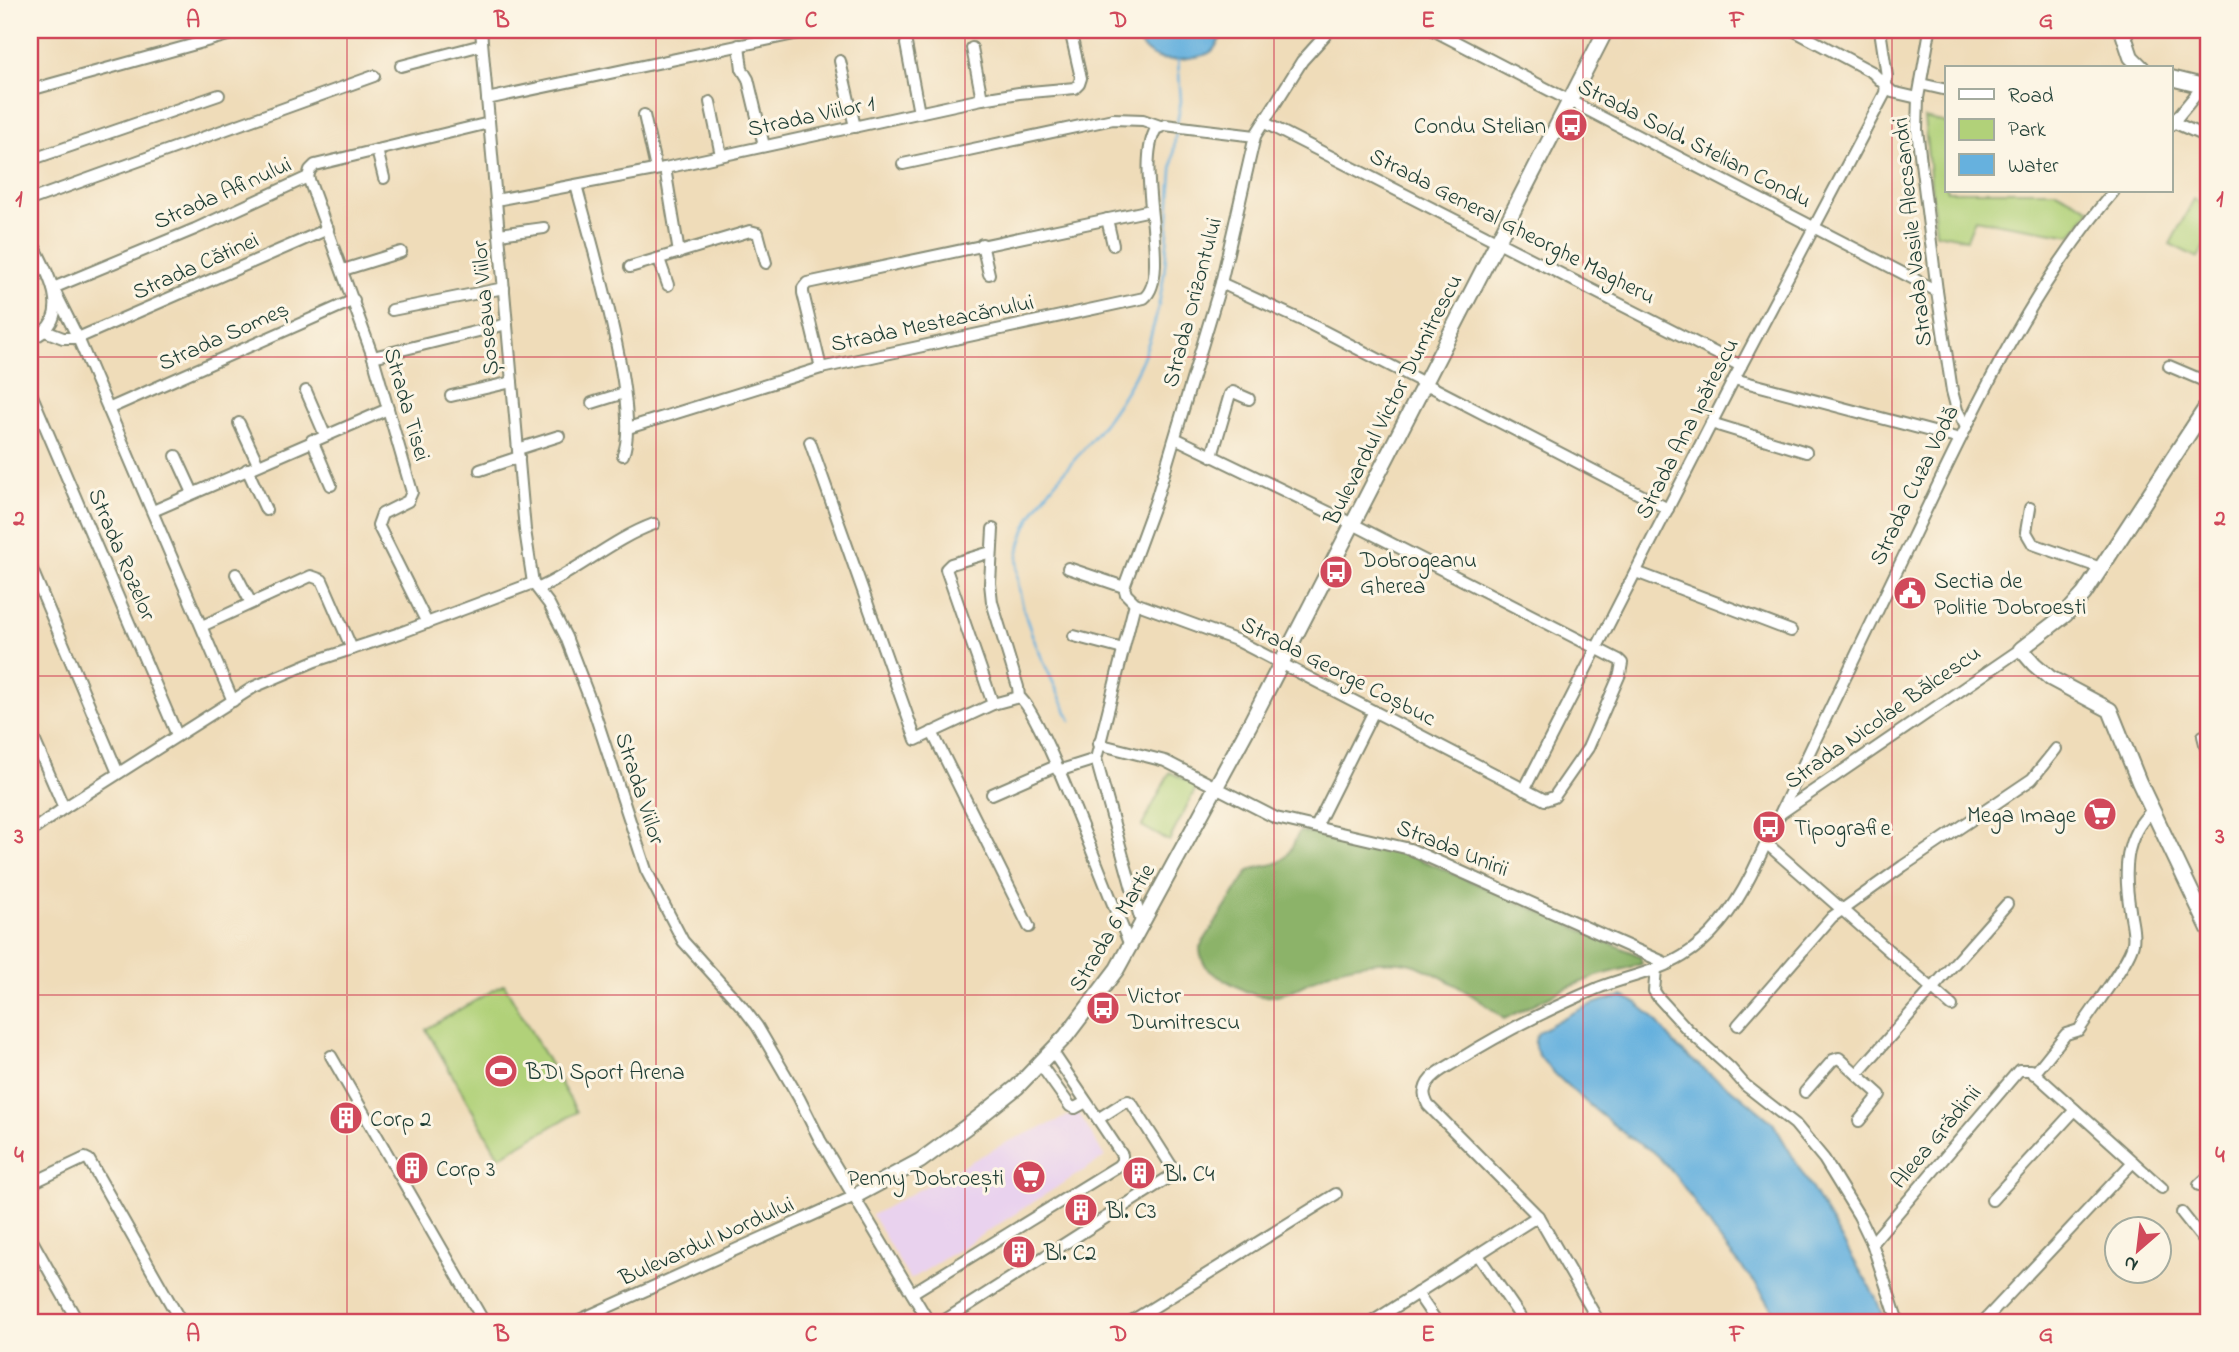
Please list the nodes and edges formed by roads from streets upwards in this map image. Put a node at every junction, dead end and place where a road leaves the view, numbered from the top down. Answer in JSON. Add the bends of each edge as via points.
{"nodes":[{"id":1,"x":246,"y":30,"type":"edge"},
{"id":2,"x":481,"y":30,"type":"edge"},
{"id":3,"x":813,"y":30,"type":"edge"},
{"id":4,"x":1070,"y":30,"type":"edge"},
{"id":5,"x":1330,"y":30,"type":"edge"},
{"id":6,"x":1433,"y":30,"type":"edge"},
{"id":7,"x":1606,"y":30,"type":"edge"},
{"id":8,"x":1793,"y":30,"type":"edge"},
{"id":9,"x":1880,"y":30,"type":"edge"},
{"id":10,"x":1930,"y":30,"type":"edge"},
{"id":11,"x":2122,"y":30,"type":"edge"},
{"id":12,"x":906,"y":44,"type":"dead end"},
{"id":13,"x":482,"y":45,"type":"junction"},
{"id":14,"x":739,"y":46,"type":"junction"},
{"id":15,"x":972,"y":48,"type":"dead end"},
{"id":16,"x":840,"y":61,"type":"dead end"},
{"id":17,"x":401,"y":66,"type":"dead end"},
{"id":18,"x":2140,"y":66,"type":"edge"},
{"id":19,"x":374,"y":76,"type":"dead end"},
{"id":20,"x":2172,"y":78,"type":"edge"},
{"id":21,"x":2206,"y":82,"type":"edge"},
{"id":22,"x":1921,"y":84,"type":"junction"},
{"id":23,"x":1887,"y":87,"type":"junction"},
{"id":24,"x":30,"y":90,"type":"edge"},
{"id":25,"x":1945,"y":90,"type":"edge"},
{"id":26,"x":219,"y":95,"type":"dead end"},
{"id":27,"x":1918,"y":98,"type":"junction"},
{"id":28,"x":487,"y":99,"type":"junction"},
{"id":29,"x":982,"y":99,"type":"junction"},
{"id":30,"x":1570,"y":100,"type":"junction"},
{"id":31,"x":710,"y":102,"type":"dead end"},
{"id":32,"x":919,"y":113,"type":"junction"},
{"id":33,"x":644,"y":115,"type":"dead end"},
{"id":34,"x":489,"y":123,"type":"junction"},
{"id":35,"x":1265,"y":123,"type":"junction"},
{"id":36,"x":2172,"y":124,"type":"edge"},
{"id":37,"x":1162,"y":126,"type":"junction"},
{"id":38,"x":855,"y":127,"type":"junction"},
{"id":39,"x":1255,"y":136,"type":"junction"},
{"id":40,"x":2209,"y":138,"type":"edge"},
{"id":41,"x":764,"y":146,"type":"junction"},
{"id":42,"x":377,"y":150,"type":"junction"},
{"id":43,"x":721,"y":155,"type":"junction"},
{"id":44,"x":30,"y":160,"type":"edge"},
{"id":45,"x":903,"y":164,"type":"dead end"},
{"id":46,"x":660,"y":168,"type":"junction"},
{"id":47,"x":308,"y":177,"type":"junction"},
{"id":48,"x":384,"y":178,"type":"dead end"},
{"id":49,"x":576,"y":185,"type":"junction"},
{"id":50,"x":2113,"y":192,"type":"edge"},
{"id":51,"x":30,"y":200,"type":"edge"},
{"id":52,"x":496,"y":200,"type":"junction"},
{"id":53,"x":1151,"y":210,"type":"junction"},
{"id":54,"x":1107,"y":219,"type":"junction"},
{"id":55,"x":1813,"y":227,"type":"junction"},
{"id":56,"x":544,"y":228,"type":"dead end"},
{"id":57,"x":328,"y":229,"type":"junction"},
{"id":58,"x":499,"y":234,"type":"junction"},
{"id":59,"x":30,"y":237,"type":"edge"},
{"id":60,"x":1498,"y":241,"type":"junction"},
{"id":61,"x":982,"y":244,"type":"junction"},
{"id":62,"x":1113,"y":245,"type":"dead end"},
{"id":63,"x":401,"y":252,"type":"dead end"},
{"id":64,"x":679,"y":253,"type":"junction"},
{"id":65,"x":659,"y":259,"type":"junction"},
{"id":66,"x":766,"y":263,"type":"dead end"},
{"id":67,"x":630,"y":267,"type":"dead end"},
{"id":68,"x":343,"y":270,"type":"junction"},
{"id":69,"x":989,"y":274,"type":"dead end"},
{"id":70,"x":1221,"y":283,"type":"junction"},
{"id":71,"x":668,"y":285,"type":"dead end"},
{"id":72,"x":53,"y":288,"type":"junction"},
{"id":73,"x":504,"y":288,"type":"junction"},
{"id":74,"x":1937,"y":291,"type":"junction"},
{"id":75,"x":354,"y":300,"type":"junction"},
{"id":76,"x":392,"y":310,"type":"dead end"},
{"id":77,"x":507,"y":324,"type":"junction"},
{"id":78,"x":45,"y":331,"type":"junction"},
{"id":79,"x":78,"y":338,"type":"junction"},
{"id":80,"x":30,"y":340,"type":"edge"},
{"id":81,"x":373,"y":357,"type":"junction"},
{"id":82,"x":1741,"y":366,"type":"junction"},
{"id":83,"x":2169,"y":366,"type":"dead end"},
{"id":84,"x":821,"y":368,"type":"junction"},
{"id":85,"x":1734,"y":379,"type":"junction"},
{"id":86,"x":512,"y":382,"type":"junction"},
{"id":87,"x":2209,"y":383,"type":"edge"},
{"id":88,"x":1425,"y":384,"type":"junction"},
{"id":89,"x":30,"y":391,"type":"edge"},
{"id":90,"x":306,"y":391,"type":"dead end"},
{"id":91,"x":624,"y":393,"type":"junction"},
{"id":92,"x":451,"y":396,"type":"dead end"},
{"id":93,"x":1249,"y":398,"type":"dead end"},
{"id":94,"x":592,"y":403,"type":"dead end"},
{"id":95,"x":2209,"y":403,"type":"edge"},
{"id":96,"x":108,"y":409,"type":"junction"},
{"id":97,"x":388,"y":409,"type":"junction"},
{"id":98,"x":239,"y":423,"type":"dead end"},
{"id":99,"x":1711,"y":423,"type":"junction"},
{"id":100,"x":1966,"y":427,"type":"junction"},
{"id":101,"x":628,"y":428,"type":"junction"},
{"id":102,"x":325,"y":435,"type":"junction"},
{"id":103,"x":559,"y":436,"type":"dead end"},
{"id":104,"x":1175,"y":438,"type":"junction"},
{"id":105,"x":1960,"y":439,"type":"junction"},
{"id":106,"x":312,"y":440,"type":"junction"},
{"id":107,"x":810,"y":442,"type":"dead end"},
{"id":108,"x":1806,"y":452,"type":"dead end"},
{"id":109,"x":518,"y":453,"type":"junction"},
{"id":110,"x":624,"y":455,"type":"dead end"},
{"id":111,"x":176,"y":456,"type":"dead end"},
{"id":112,"x":1212,"y":456,"type":"junction"},
{"id":113,"x":252,"y":467,"type":"junction"},
{"id":114,"x":480,"y":470,"type":"dead end"},
{"id":115,"x":331,"y":485,"type":"dead end"},
{"id":116,"x":193,"y":493,"type":"junction"},
{"id":117,"x":2030,"y":508,"type":"dead end"},
{"id":118,"x":1668,"y":509,"type":"junction"},
{"id":119,"x":266,"y":510,"type":"dead end"},
{"id":120,"x":152,"y":511,"type":"junction"},
{"id":121,"x":654,"y":524,"type":"dead end"},
{"id":122,"x":1353,"y":524,"type":"junction"},
{"id":123,"x":993,"y":529,"type":"dead end"},
{"id":124,"x":991,"y":552,"type":"junction"},
{"id":125,"x":30,"y":565,"type":"edge"},
{"id":126,"x":1068,"y":568,"type":"dead end"},
{"id":127,"x":2101,"y":568,"type":"junction"},
{"id":128,"x":1636,"y":572,"type":"junction"},
{"id":129,"x":236,"y":574,"type":"dead end"},
{"id":130,"x":536,"y":585,"type":"junction"},
{"id":131,"x":1124,"y":587,"type":"junction"},
{"id":132,"x":1133,"y":601,"type":"junction"},
{"id":133,"x":251,"y":603,"type":"junction"},
{"id":134,"x":427,"y":623,"type":"junction"},
{"id":135,"x":202,"y":626,"type":"junction"},
{"id":136,"x":1791,"y":631,"type":"dead end"},
{"id":137,"x":1074,"y":636,"type":"dead end"},
{"id":138,"x":1597,"y":648,"type":"junction"},
{"id":139,"x":352,"y":649,"type":"junction"},
{"id":140,"x":1123,"y":649,"type":"junction"},
{"id":141,"x":2021,"y":649,"type":"junction"},
{"id":142,"x":1282,"y":663,"type":"junction"},
{"id":143,"x":1019,"y":697,"type":"junction"},
{"id":144,"x":233,"y":701,"type":"junction"},
{"id":145,"x":993,"y":704,"type":"junction"},
{"id":146,"x":1374,"y":711,"type":"junction"},
{"id":147,"x":30,"y":730,"type":"edge"},
{"id":148,"x":932,"y":732,"type":"junction"},
{"id":149,"x":177,"y":735,"type":"junction"},
{"id":150,"x":2203,"y":736,"type":"dead end"},
{"id":151,"x":1098,"y":744,"type":"junction"},
{"id":152,"x":2056,"y":749,"type":"dead end"},
{"id":153,"x":1096,"y":759,"type":"junction"},
{"id":154,"x":2209,"y":759,"type":"edge"},
{"id":155,"x":1057,"y":769,"type":"junction"},
{"id":156,"x":118,"y":772,"type":"junction"},
{"id":157,"x":1216,"y":788,"type":"junction"},
{"id":158,"x":1524,"y":790,"type":"junction"},
{"id":159,"x":992,"y":794,"type":"dead end"},
{"id":160,"x":64,"y":808,"type":"junction"},
{"id":161,"x":2153,"y":810,"type":"junction"},
{"id":162,"x":1779,"y":815,"type":"junction"},
{"id":163,"x":1316,"y":827,"type":"junction"},
{"id":164,"x":30,"y":832,"type":"edge"},
{"id":165,"x":1766,"y":843,"type":"junction"},
{"id":166,"x":2007,"y":904,"type":"dead end"},
{"id":167,"x":1842,"y":909,"type":"junction"},
{"id":168,"x":1142,"y":925,"type":"junction"},
{"id":169,"x":1029,"y":927,"type":"dead end"},
{"id":170,"x":2209,"y":929,"type":"edge"},
{"id":171,"x":1130,"y":947,"type":"junction"},
{"id":172,"x":1668,"y":964,"type":"junction"},
{"id":173,"x":1656,"y":969,"type":"junction"},
{"id":174,"x":1933,"y":989,"type":"junction"},
{"id":175,"x":1952,"y":1006,"type":"dead end"},
{"id":176,"x":1738,"y":1025,"type":"dead end"},
{"id":177,"x":1052,"y":1051,"type":"junction"},
{"id":178,"x":331,"y":1056,"type":"dead end"},
{"id":179,"x":1040,"y":1064,"type":"junction"},
{"id":180,"x":1857,"y":1074,"type":"junction"},
{"id":181,"x":2034,"y":1074,"type":"junction"},
{"id":182,"x":1805,"y":1092,"type":"dead end"},
{"id":183,"x":1086,"y":1102,"type":"junction"},
{"id":184,"x":2075,"y":1110,"type":"junction"},
{"id":185,"x":1098,"y":1119,"type":"junction"},
{"id":186,"x":1859,"y":1121,"type":"dead end"},
{"id":187,"x":2133,"y":1162,"type":"junction"},
{"id":188,"x":2209,"y":1175,"type":"edge"},
{"id":189,"x":30,"y":1184,"type":"edge"},
{"id":190,"x":2199,"y":1185,"type":"dead end"},
{"id":191,"x":2162,"y":1188,"type":"dead end"},
{"id":192,"x":1336,"y":1194,"type":"dead end"},
{"id":193,"x":855,"y":1196,"type":"junction"},
{"id":194,"x":1992,"y":1199,"type":"dead end"},
{"id":195,"x":2182,"y":1213,"type":"dead end"},
{"id":196,"x":1538,"y":1216,"type":"junction"},
{"id":197,"x":30,"y":1237,"type":"edge"},
{"id":198,"x":1871,"y":1243,"type":"junction"},
{"id":199,"x":2209,"y":1247,"type":"edge"},
{"id":200,"x":1478,"y":1255,"type":"junction"},
{"id":201,"x":912,"y":1293,"type":"junction"},
{"id":202,"x":1417,"y":1293,"type":"junction"},
{"id":203,"x":78,"y":1322,"type":"edge"},
{"id":204,"x":181,"y":1322,"type":"edge"},
{"id":205,"x":484,"y":1322,"type":"edge"},
{"id":206,"x":578,"y":1322,"type":"edge"},
{"id":207,"x":929,"y":1322,"type":"edge"},
{"id":208,"x":942,"y":1322,"type":"edge"},
{"id":209,"x":1130,"y":1322,"type":"edge"},
{"id":210,"x":1372,"y":1322,"type":"edge"},
{"id":211,"x":1437,"y":1322,"type":"edge"},
{"id":212,"x":1524,"y":1322,"type":"edge"},
{"id":213,"x":1599,"y":1322,"type":"edge"},
{"id":214,"x":1898,"y":1322,"type":"edge"},
{"id":215,"x":1983,"y":1322,"type":"edge"}],
"edges":[{"from":1,"to":24,"type":"street"},
{"from":2,"to":13,"type":"street","name":"Șoseaua Viilor"},
{"from":3,"to":14,"type":"street"},
{"from":4,"to":29,"type":"street","name":"Strada Viilor 1","via":[[1080,75],[1077,87]]},
{"from":5,"to":35,"type":"street","name":"Strada Orizontului","via":[[1290,78]]},
{"from":6,"to":30,"type":"street","name":"Strada Sold. Stelian Condu"},
{"from":7,"to":30,"type":"street","name":"Bulevardul Victor Dumitrescu"},
{"from":8,"to":23,"type":"street","via":[[1872,72]]},
{"from":9,"to":23,"type":"street"},
{"from":10,"to":22,"type":"street","name":"Strada Vasile Alecsandri"},
{"from":11,"to":18,"type":"street","via":[[2131,57]]},
{"from":12,"to":32,"type":"street"},
{"from":13,"to":17,"type":"street"},
{"from":13,"to":28,"type":"street","name":"Șoseaua Viilor"},
{"from":14,"to":28,"type":"street"},
{"from":14,"to":41,"type":"street"},
{"from":15,"to":29,"type":"street"},
{"from":16,"to":38,"type":"street"},
{"from":19,"to":51,"type":"street"},
{"from":20,"to":21,"type":"street"},
{"from":21,"to":36,"type":"street"},
{"from":22,"to":25,"type":"street"},
{"from":22,"to":27,"type":"street","name":"Strada Vasile Alecsandri"},
{"from":23,"to":27,"type":"street"},
{"from":23,"to":55,"type":"street","name":"Strada Ana Ipătescu"},
{"from":26,"to":44,"type":"street"},
{"from":27,"to":74,"type":"street","name":"Strada Vasile Alecsandri","via":[[1919,145]]},
{"from":28,"to":34,"type":"street","name":"Șoseaua Viilor"},
{"from":29,"to":32,"type":"street","name":"Strada Viilor 1"},
{"from":30,"to":55,"type":"street","name":"Strada Sold. Stelian Condu"},
{"from":30,"to":60,"type":"street","name":"Bulevardul Victor Dumitrescu"},
{"from":31,"to":43,"type":"street"},
{"from":32,"to":38,"type":"street","name":"Strada Viilor 1"},
{"from":33,"to":46,"type":"street"},
{"from":34,"to":42,"type":"street","name":"Strada Afinului"},
{"from":34,"to":52,"type":"street","name":"Șoseaua Viilor"},
{"from":35,"to":39,"type":"street","name":"Strada Orizontului"},
{"from":35,"to":60,"type":"street","name":"Strada General Gheorghe Magheru"},
{"from":36,"to":40,"type":"street"},
{"from":37,"to":39,"type":"street"},
{"from":37,"to":45,"type":"street","via":[[1113,119]]},
{"from":37,"to":53,"type":"street","name":"Strada Mesteacănului","via":[[1153,134],[1149,149]]},
{"from":38,"to":41,"type":"street","name":"Strada Viilor 1"},
{"from":39,"to":70,"type":"street","name":"Strada Orizontului"},
{"from":41,"to":43,"type":"street","name":"Strada Viilor 1"},
{"from":42,"to":47,"type":"street","name":"Strada Afinului","via":[[315,165]]},
{"from":42,"to":48,"type":"street"},
{"from":43,"to":46,"type":"street","name":"Strada Viilor 1"},
{"from":46,"to":49,"type":"street","name":"Strada Viilor 1"},
{"from":46,"to":64,"type":"street"},
{"from":47,"to":57,"type":"street","name":"Strada Tisei"},
{"from":47,"to":72,"type":"street","name":"Strada Afinului"},
{"from":49,"to":52,"type":"street","name":"Strada Viilor 1"},
{"from":49,"to":91,"type":"street"},
{"from":50,"to":100,"type":"street","name":"Strada Cuza Vodă","via":[[2047,280]]},
{"from":52,"to":58,"type":"street","name":"Șoseaua Viilor"},
{"from":53,"to":54,"type":"street","name":"Strada Mesteacănului"},
{"from":53,"to":84,"type":"street","name":"Strada Mesteacănului","via":[[1154,267],[1144,298]]},
{"from":54,"to":61,"type":"street","name":"Strada Mesteacănului"},
{"from":54,"to":62,"type":"street"},
{"from":55,"to":74,"type":"street","name":"Strada Sold. Stelian Condu"},
{"from":55,"to":82,"type":"street","name":"Strada Ana Ipătescu"},
{"from":56,"to":58,"type":"street"},
{"from":57,"to":68,"type":"street","name":"Strada Tisei"},
{"from":57,"to":79,"type":"street","name":"Strada Cătinei"},
{"from":58,"to":73,"type":"street","name":"Șoseaua Viilor"},
{"from":59,"to":72,"type":"street"},
{"from":60,"to":82,"type":"street","name":"Strada General Gheorghe Magheru"},
{"from":60,"to":88,"type":"street","name":"Bulevardul Victor Dumitrescu"},
{"from":61,"to":69,"type":"street","name":"Strada Mesteacănului"},
{"from":61,"to":84,"type":"street","name":"Strada Mesteacănului","via":[[804,284]]},
{"from":63,"to":68,"type":"street"},
{"from":64,"to":65,"type":"street"},
{"from":64,"to":66,"type":"street","via":[[755,232]]},
{"from":65,"to":67,"type":"street"},
{"from":65,"to":71,"type":"street"},
{"from":68,"to":75,"type":"street","name":"Strada Tisei"},
{"from":70,"to":88,"type":"street"},
{"from":70,"to":104,"type":"street","name":"Strada Orizontului"},
{"from":72,"to":78,"type":"street","via":[[54,313]]},
{"from":72,"to":79,"type":"street"},
{"from":73,"to":76,"type":"street"},
{"from":73,"to":77,"type":"street","name":"Șoseaua Viilor"},
{"from":74,"to":100,"type":"street","name":"Strada Vasile Alecsandri","via":[[1952,391]]},
{"from":75,"to":81,"type":"street","name":"Strada Tisei"},
{"from":75,"to":96,"type":"street","name":"Strada Someș"},
{"from":77,"to":81,"type":"street"},
{"from":77,"to":86,"type":"street","name":"Șoseaua Viilor"},
{"from":78,"to":79,"type":"street"},
{"from":78,"to":80,"type":"street"},
{"from":79,"to":96,"type":"street"},
{"from":81,"to":97,"type":"street","name":"Strada Tisei"},
{"from":82,"to":85,"type":"street","name":"Strada Ana Ipătescu"},
{"from":83,"to":87,"type":"street"},
{"from":84,"to":101,"type":"street"},
{"from":85,"to":99,"type":"street","name":"Strada Ana Ipătescu"},
{"from":85,"to":105,"type":"street"},
{"from":86,"to":92,"type":"street"},
{"from":86,"to":109,"type":"street","name":"Șoseaua Viilor"},
{"from":88,"to":118,"type":"street"},
{"from":88,"to":122,"type":"street","name":"Bulevardul Victor Dumitrescu"},
{"from":89,"to":149,"type":"street","name":"Strada Rozelor"},
{"from":90,"to":102,"type":"street"},
{"from":91,"to":94,"type":"street"},
{"from":91,"to":101,"type":"street"},
{"from":93,"to":112,"type":"street","via":[[1230,394]]},
{"from":95,"to":127,"type":"street","name":"Strada Nicolae Bălcescu"},
{"from":96,"to":120,"type":"street"},
{"from":97,"to":102,"type":"street"},
{"from":97,"to":134,"type":"street","name":"Strada Tisei","via":[[412,492],[408,501],[382,514],[378,524]]},
{"from":98,"to":113,"type":"street"},
{"from":99,"to":108,"type":"street"},
{"from":99,"to":118,"type":"street","name":"Strada Ana Ipătescu"},
{"from":100,"to":105,"type":"street","name":"Strada Cuza Vodă"},
{"from":101,"to":110,"type":"street"},
{"from":102,"to":106,"type":"street"},
{"from":103,"to":109,"type":"street"},
{"from":104,"to":112,"type":"street"},
{"from":104,"to":131,"type":"street","name":"Strada Orizontului"},
{"from":105,"to":162,"type":"street","name":"Strada Cuza Vodă"},
{"from":106,"to":113,"type":"street"},
{"from":106,"to":115,"type":"street"},
{"from":107,"to":148,"type":"street","via":[[916,740]]},
{"from":109,"to":114,"type":"street"},
{"from":109,"to":130,"type":"street","name":"Șoseaua Viilor"},
{"from":111,"to":116,"type":"street"},
{"from":112,"to":122,"type":"street"},
{"from":113,"to":116,"type":"street"},
{"from":113,"to":119,"type":"street"},
{"from":116,"to":120,"type":"street"},
{"from":117,"to":127,"type":"street","via":[[2026,532],[2033,544]]},
{"from":118,"to":128,"type":"street","name":"Strada Ana Ipătescu"},
{"from":120,"to":135,"type":"street"},
{"from":121,"to":130,"type":"street","via":[[571,573]]},
{"from":122,"to":138,"type":"street"},
{"from":122,"to":142,"type":"street","name":"Bulevardul Victor Dumitrescu"},
{"from":123,"to":124,"type":"street"},
{"from":124,"to":143,"type":"street","via":[[992,602]]},
{"from":124,"to":145,"type":"street","via":[[946,569]]},
{"from":125,"to":156,"type":"street"},
{"from":126,"to":131,"type":"street"},
{"from":127,"to":141,"type":"street","name":"Strada Nicolae Bălcescu","via":[[2065,615]]},
{"from":128,"to":136,"type":"street"},
{"from":128,"to":138,"type":"street","name":"Strada Ana Ipătescu"},
{"from":129,"to":133,"type":"street"},
{"from":130,"to":134,"type":"street"},
{"from":130,"to":193,"type":"street","name":"Strada Viilor","via":[[571,649],[646,870],[683,941],[757,1026]]},
{"from":131,"to":132,"type":"street"},
{"from":132,"to":140,"type":"street"},
{"from":132,"to":142,"type":"street","name":"Strada George Coșbuc","via":[[1218,632]]},
{"from":133,"to":135,"type":"street"},
{"from":133,"to":139,"type":"street","via":[[316,576],[322,580]]},
{"from":134,"to":139,"type":"street"},
{"from":135,"to":144,"type":"street"},
{"from":137,"to":140,"type":"street"},
{"from":138,"to":158,"type":"street","name":"Strada Ana Ipătescu"},
{"from":138,"to":158,"type":"street","name":"Strada George Coșbuc","via":[[1619,660],[1622,667],[1591,742],[1551,800]]},
{"from":139,"to":144,"type":"street","via":[[279,675]]},
{"from":140,"to":151,"type":"street"},
{"from":141,"to":161,"type":"street","via":[[2050,678],[2110,710]]},
{"from":141,"to":162,"type":"street","name":"Strada Nicolae Bălcescu"},
{"from":142,"to":146,"type":"street","name":"Strada George Coșbuc"},
{"from":142,"to":157,"type":"street","name":"Bulevardul Victor Dumitrescu"},
{"from":143,"to":145,"type":"street"},
{"from":143,"to":155,"type":"street","via":[[1031,712]]},
{"from":144,"to":149,"type":"street"},
{"from":145,"to":148,"type":"street"},
{"from":146,"to":158,"type":"street","name":"Strada George Coșbuc"},
{"from":146,"to":163,"type":"street"},
{"from":147,"to":160,"type":"street"},
{"from":148,"to":169,"type":"street"},
{"from":149,"to":156,"type":"street"},
{"from":150,"to":154,"type":"street"},
{"from":151,"to":153,"type":"street"},
{"from":151,"to":157,"type":"street","name":"Strada Unirii","via":[[1165,761]]},
{"from":152,"to":167,"type":"street","via":[[2036,775]]},
{"from":153,"to":155,"type":"street"},
{"from":153,"to":168,"type":"street"},
{"from":155,"to":159,"type":"street"},
{"from":155,"to":171,"type":"street"},
{"from":156,"to":160,"type":"street"},
{"from":157,"to":163,"type":"street","name":"Strada Unirii","via":[[1264,814]]},
{"from":157,"to":168,"type":"street","name":"Strada 6 Martie"},
{"from":160,"to":164,"type":"street"},
{"from":161,"to":170,"type":"street"},
{"from":161,"to":181,"type":"street","via":[[2136,831],[2127,857],[2125,882],[2134,933],[2129,954],[2079,1030],[2066,1034]]},
{"from":162,"to":165,"type":"street","name":"Strada Nicolae Bălcescu"},
{"from":163,"to":172,"type":"street","name":"Strada Unirii","via":[[1419,853]]},
{"from":165,"to":167,"type":"street"},
{"from":165,"to":172,"type":"street","name":"Strada Nicolae Bălcescu","via":[[1723,921],[1692,950]]},
{"from":166,"to":174,"type":"street"},
{"from":167,"to":174,"type":"street"},
{"from":167,"to":176,"type":"street"},
{"from":168,"to":171,"type":"street","name":"Strada 6 Martie"},
{"from":171,"to":177,"type":"street","name":"Strada 6 Martie","via":[[1082,1018]]},
{"from":172,"to":173,"type":"street","name":"Strada Nicolae Bălcescu"},
{"from":173,"to":196,"type":"street","name":"Strada Nicolae Bălcescu","via":[[1600,987],[1509,1028],[1438,1073],[1425,1088],[1428,1105]]},
{"from":173,"to":198,"type":"street","via":[[1658,997],[1745,1085],[1807,1136],[1838,1179]]},
{"from":174,"to":175,"type":"street"},
{"from":174,"to":180,"type":"street"},
{"from":177,"to":179,"type":"street","name":"Strada 6 Martie"},
{"from":177,"to":183,"type":"street"},
{"from":178,"to":205,"type":"street"},
{"from":179,"to":183,"type":"street","via":[[1067,1104],[1075,1108]]},
{"from":179,"to":193,"type":"street","name":"Strada 6 Martie","via":[[939,1147]]},
{"from":180,"to":182,"type":"street","via":[[1837,1057]]},
{"from":180,"to":186,"type":"street","via":[[1880,1097]]},
{"from":181,"to":184,"type":"street"},
{"from":181,"to":198,"type":"street","name":"Aleea Grădinii","via":[[2019,1070]]},
{"from":183,"to":185,"type":"street"},
{"from":184,"to":187,"type":"street"},
{"from":184,"to":194,"type":"street"},
{"from":185,"to":201,"type":"street","via":[[1122,1156],[1121,1164]]},
{"from":185,"to":208,"type":"street","via":[[1130,1102],[1174,1174]]},
{"from":187,"to":191,"type":"street"},
{"from":187,"to":215,"type":"street"},
{"from":188,"to":190,"type":"street"},
{"from":189,"to":204,"type":"street","via":[[89,1160]]},
{"from":192,"to":209,"type":"street"},
{"from":193,"to":201,"type":"street","name":"Strada Viilor"},
{"from":193,"to":206,"type":"street","name":"Bulevardul Nordului"},
{"from":195,"to":199,"type":"street"},
{"from":196,"to":200,"type":"street"},
{"from":196,"to":213,"type":"street","name":"Strada Nicolae Bălcescu"},
{"from":197,"to":203,"type":"street"},
{"from":198,"to":214,"type":"street"},
{"from":200,"to":202,"type":"street"},
{"from":200,"to":212,"type":"street"},
{"from":201,"to":207,"type":"street","name":"Strada Viilor"},
{"from":202,"to":210,"type":"street"},
{"from":202,"to":211,"type":"street"}]}
